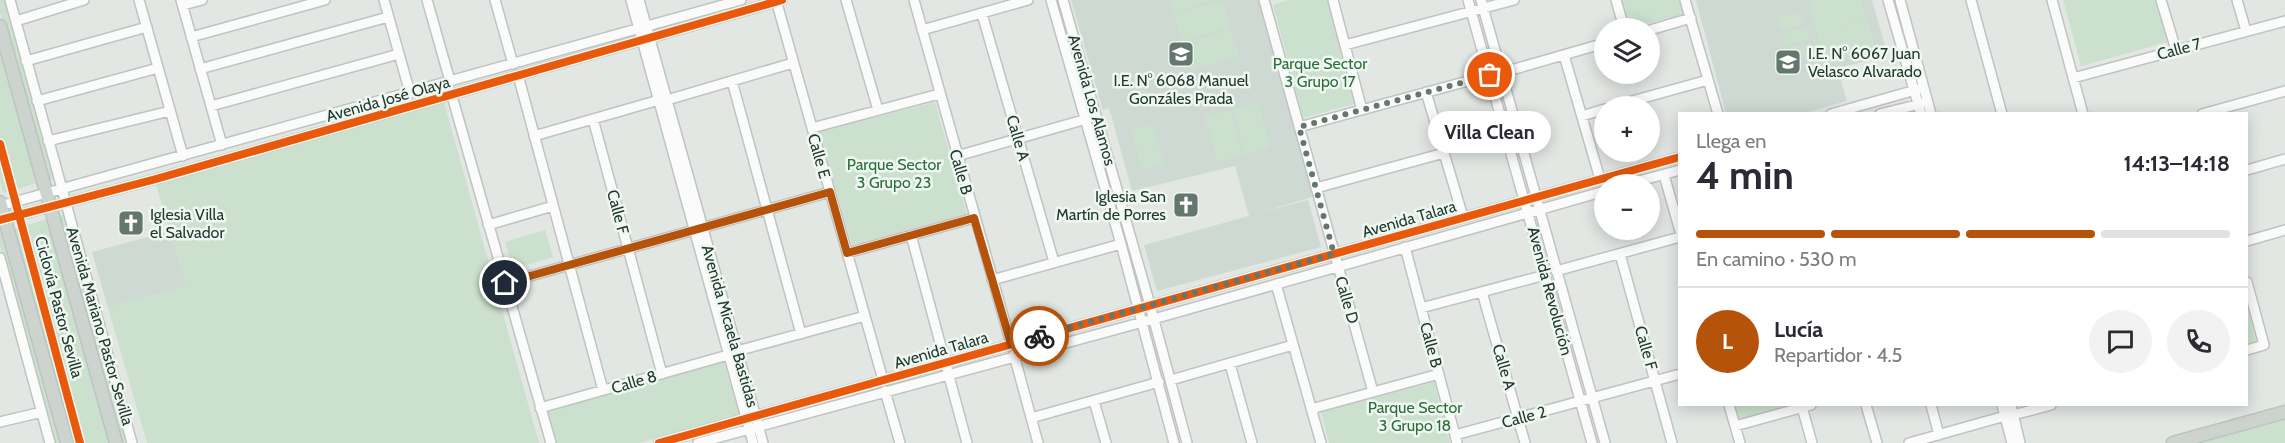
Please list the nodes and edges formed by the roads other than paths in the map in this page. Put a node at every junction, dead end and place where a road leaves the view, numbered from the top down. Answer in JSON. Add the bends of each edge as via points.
{"nodes":[{"id":1,"x":10,"y":0,"type":"edge"},
{"id":2,"x":84,"y":0,"type":"edge"},
{"id":3,"x":139,"y":0,"type":"edge"},
{"id":4,"x":202,"y":0,"type":"edge"},
{"id":5,"x":325,"y":0,"type":"edge"},
{"id":6,"x":384,"y":0,"type":"edge"},
{"id":7,"x":427,"y":0,"type":"edge"},
{"id":8,"x":495,"y":0,"type":"edge"},
{"id":9,"x":630,"y":0,"type":"edge"},
{"id":10,"x":639,"y":0,"type":"edge"},
{"id":11,"x":741,"y":0,"type":"edge"},
{"id":12,"x":846,"y":0,"type":"edge"},
{"id":13,"x":914,"y":0,"type":"edge"},
{"id":14,"x":1028,"y":0,"type":"edge"},
{"id":15,"x":1051,"y":0,"type":"edge"},
{"id":16,"x":1063,"y":0,"type":"edge"},
{"id":17,"x":1265,"y":0,"type":"edge"},
{"id":18,"x":1333,"y":0,"type":"edge"},
{"id":19,"x":1468,"y":0,"type":"edge"},
{"id":20,"x":1514,"y":0,"type":"edge"},
{"id":21,"x":1616,"y":0,"type":"edge"},
{"id":22,"x":1686,"y":0,"type":"edge"},
{"id":23,"x":1888,"y":0,"type":"edge"},
{"id":24,"x":1900,"y":0,"type":"edge"},
{"id":25,"x":1971,"y":0,"type":"edge"},
{"id":26,"x":2052,"y":0,"type":"edge"},
{"id":27,"x":2162,"y":0,"type":"edge"},
{"id":28,"x":2237,"y":0,"type":"edge"},
{"id":29,"x":778,"y":1,"type":"edge"},
{"id":30,"x":182,"y":3,"type":"edge"},
{"id":31,"x":1482,"y":4,"type":"edge"},
{"id":32,"x":1471,"y":11,"type":"junction"},
{"id":33,"x":982,"y":14,"type":"junction"},
{"id":34,"x":388,"y":17,"type":"junction"},
{"id":35,"x":1621,"y":18,"type":"edge"},
{"id":36,"x":1691,"y":18,"type":"junction"},
{"id":37,"x":16,"y":21,"type":"junction"},
{"id":38,"x":2285,"y":21,"type":"edge"},
{"id":39,"x":0,"y":26,"type":"edge"},
{"id":40,"x":147,"y":27,"type":"junction"},
{"id":41,"x":1660,"y":27,"type":"edge"},
{"id":42,"x":922,"y":30,"type":"junction"},
{"id":43,"x":2246,"y":32,"type":"junction"},
{"id":44,"x":644,"y":33,"type":"junction"},
{"id":45,"x":191,"y":37,"type":"junction"},
{"id":46,"x":1345,"y":45,"type":"junction"},
{"id":47,"x":1594,"y":46,"type":"edge"},
{"id":48,"x":2176,"y":50,"type":"junction"},
{"id":49,"x":399,"y":54,"type":"junction"},
{"id":50,"x":1564,"y":55,"type":"junction"},
{"id":51,"x":26,"y":61,"type":"junction"},
{"id":52,"x":793,"y":63,"type":"junction"},
{"id":53,"x":513,"y":64,"type":"junction"},
{"id":54,"x":158,"y":68,"type":"junction"},
{"id":55,"x":200,"y":69,"type":"junction"},
{"id":56,"x":1501,"y":73,"type":"junction"},
{"id":57,"x":518,"y":75,"type":"junction"},
{"id":58,"x":1490,"y":75,"type":"junction"},
{"id":59,"x":2073,"y":78,"type":"junction"},
{"id":60,"x":1708,"y":80,"type":"junction"},
{"id":61,"x":450,"y":81,"type":"junction"},
{"id":62,"x":732,"y":81,"type":"junction"},
{"id":63,"x":1919,"y":89,"type":"junction"},
{"id":64,"x":1426,"y":92,"type":"junction"},
{"id":65,"x":2285,"y":92,"type":"edge"},
{"id":66,"x":410,"y":93,"type":"junction"},
{"id":67,"x":939,"y":94,"type":"junction"},
{"id":68,"x":452,"y":96,"type":"junction"},
{"id":69,"x":1650,"y":96,"type":"edge"},
{"id":70,"x":663,"y":100,"type":"junction"},
{"id":71,"x":37,"y":101,"type":"junction"},
{"id":72,"x":1923,"y":103,"type":"junction"},
{"id":73,"x":211,"y":106,"type":"junction"},
{"id":74,"x":358,"y":107,"type":"junction"},
{"id":75,"x":878,"y":110,"type":"junction"},
{"id":76,"x":1362,"y":110,"type":"junction"},
{"id":77,"x":170,"y":111,"type":"junction"},
{"id":78,"x":1594,"y":112,"type":"edge"},
{"id":79,"x":1717,"y":112,"type":"edge"},
{"id":80,"x":1838,"y":112,"type":"edge"},
{"id":81,"x":1888,"y":112,"type":"edge"},
{"id":82,"x":1921,"y":112,"type":"edge"},
{"id":83,"x":1930,"y":112,"type":"edge"},
{"id":84,"x":2001,"y":112,"type":"edge"},
{"id":85,"x":2082,"y":112,"type":"edge"},
{"id":86,"x":2210,"y":112,"type":"edge"},
{"id":87,"x":1096,"y":116,"type":"junction"},
{"id":88,"x":1581,"y":116,"type":"junction"},
{"id":89,"x":593,"y":119,"type":"junction"},
{"id":90,"x":1086,"y":119,"type":"junction"},
{"id":91,"x":362,"y":121,"type":"junction"},
{"id":92,"x":1299,"y":127,"type":"junction"},
{"id":93,"x":812,"y":128,"type":"junction"},
{"id":94,"x":534,"y":136,"type":"junction"},
{"id":95,"x":1018,"y":139,"type":"junction"},
{"id":96,"x":48,"y":141,"type":"junction"},
{"id":97,"x":222,"y":145,"type":"junction"},
{"id":98,"x":1444,"y":153,"type":"junction"},
{"id":99,"x":183,"y":156,"type":"junction"},
{"id":100,"x":957,"y":156,"type":"junction"},
{"id":101,"x":1678,"y":157,"type":"edge"},
{"id":102,"x":2285,"y":159,"type":"edge"},
{"id":103,"x":2248,"y":170,"type":"edge"},
{"id":104,"x":1678,"y":171,"type":"edge"},
{"id":105,"x":1598,"y":174,"type":"edge"},
{"id":106,"x":1617,"y":174,"type":"edge"},
{"id":107,"x":1664,"y":175,"type":"junction"},
{"id":108,"x":1660,"y":176,"type":"edge"},
{"id":109,"x":1594,"y":181,"type":"edge"},
{"id":110,"x":1316,"y":188,"type":"junction"},
{"id":111,"x":61,"y":189,"type":"junction"},
{"id":112,"x":830,"y":192,"type":"junction"},
{"id":113,"x":47,"y":193,"type":"junction"},
{"id":114,"x":1594,"y":194,"type":"edge"},
{"id":115,"x":1536,"y":197,"type":"junction"},
{"id":116,"x":1525,"y":200,"type":"junction"},
{"id":117,"x":65,"y":204,"type":"junction"},
{"id":118,"x":0,"y":205,"type":"edge"},
{"id":119,"x":553,"y":206,"type":"junction"},
{"id":120,"x":51,"y":207,"type":"junction"},
{"id":121,"x":767,"y":209,"type":"junction"},
{"id":122,"x":1540,"y":209,"type":"junction"},
{"id":123,"x":1528,"y":212,"type":"junction"},
{"id":124,"x":974,"y":218,"type":"junction"},
{"id":125,"x":1463,"y":218,"type":"junction"},
{"id":126,"x":2,"y":220,"type":"edge"},
{"id":127,"x":1678,"y":224,"type":"edge"},
{"id":128,"x":488,"y":225,"type":"junction"},
{"id":129,"x":698,"y":227,"type":"junction"},
{"id":130,"x":2285,"y":230,"type":"edge"},
{"id":131,"x":911,"y":235,"type":"junction"},
{"id":132,"x":1678,"y":238,"type":"edge"},
{"id":133,"x":2248,"y":241,"type":"edge"},
{"id":134,"x":1121,"y":244,"type":"junction"},
{"id":135,"x":1405,"y":247,"type":"junction"},
{"id":136,"x":628,"y":248,"type":"junction"},
{"id":137,"x":847,"y":253,"type":"junction"},
{"id":138,"x":1334,"y":254,"type":"junction"},
{"id":139,"x":1620,"y":254,"type":"junction"},
{"id":140,"x":0,"y":258,"type":"edge"},
{"id":141,"x":1054,"y":262,"type":"junction"},
{"id":142,"x":569,"y":265,"type":"junction"},
{"id":143,"x":1338,"y":267,"type":"junction"},
{"id":144,"x":1557,"y":271,"type":"junction"},
{"id":145,"x":1545,"y":275,"type":"junction"},
{"id":146,"x":992,"y":280,"type":"junction"},
{"id":147,"x":505,"y":283,"type":"junction"},
{"id":148,"x":1276,"y":284,"type":"junction"},
{"id":149,"x":2248,"y":286,"type":"edge"},
{"id":150,"x":4,"y":288,"type":"edge"},
{"id":151,"x":1482,"y":292,"type":"junction"},
{"id":152,"x":1150,"y":305,"type":"junction"},
{"id":153,"x":1138,"y":308,"type":"junction"},
{"id":154,"x":1421,"y":308,"type":"junction"},
{"id":155,"x":865,"y":316,"type":"junction"},
{"id":156,"x":1154,"y":318,"type":"junction"},
{"id":157,"x":1143,"y":322,"type":"junction"},
{"id":158,"x":801,"y":334,"type":"junction"},
{"id":159,"x":1011,"y":344,"type":"junction"},
{"id":160,"x":1293,"y":345,"type":"junction"},
{"id":161,"x":2248,"y":350,"type":"edge"},
{"id":162,"x":732,"y":353,"type":"junction"},
{"id":163,"x":1014,"y":355,"type":"junction"},
{"id":164,"x":945,"y":363,"type":"junction"},
{"id":165,"x":1230,"y":364,"type":"junction"},
{"id":166,"x":662,"y":374,"type":"junction"},
{"id":167,"x":948,"y":374,"type":"junction"},
{"id":168,"x":1439,"y":374,"type":"junction"},
{"id":169,"x":1678,"y":375,"type":"edge"},
{"id":170,"x":883,"y":380,"type":"junction"},
{"id":171,"x":1171,"y":380,"type":"junction"},
{"id":172,"x":1655,"y":381,"type":"junction"},
{"id":173,"x":1159,"y":382,"type":"junction"},
{"id":174,"x":603,"y":390,"type":"junction"},
{"id":175,"x":885,"y":391,"type":"junction"},
{"id":176,"x":1373,"y":392,"type":"junction"},
{"id":177,"x":1592,"y":398,"type":"junction"},
{"id":178,"x":1095,"y":401,"type":"junction"},
{"id":179,"x":1580,"y":401,"type":"junction"},
{"id":180,"x":1729,"y":406,"type":"edge"},
{"id":181,"x":1807,"y":406,"type":"edge"},
{"id":182,"x":1866,"y":406,"type":"edge"},
{"id":183,"x":1931,"y":406,"type":"edge"},
{"id":184,"x":2003,"y":406,"type":"edge"},
{"id":185,"x":2011,"y":406,"type":"edge"},
{"id":186,"x":2047,"y":406,"type":"edge"},
{"id":187,"x":540,"y":408,"type":"junction"},
{"id":188,"x":1311,"y":409,"type":"junction"},
{"id":189,"x":42,"y":412,"type":"junction"},
{"id":190,"x":2285,"y":412,"type":"edge"},
{"id":191,"x":2009,"y":416,"type":"junction"},
{"id":192,"x":1031,"y":418,"type":"junction"},
{"id":193,"x":1518,"y":418,"type":"junction"},
{"id":194,"x":752,"y":422,"type":"junction"},
{"id":195,"x":0,"y":423,"type":"edge"},
{"id":196,"x":1735,"y":426,"type":"junction"},
{"id":197,"x":1939,"y":435,"type":"junction"},
{"id":198,"x":1456,"y":439,"type":"edge"},
{"id":199,"x":50,"y":443,"type":"edge"},
{"id":200,"x":67,"y":443,"type":"edge"},
{"id":201,"x":116,"y":443,"type":"edge"},
{"id":202,"x":132,"y":443,"type":"edge"},
{"id":203,"x":550,"y":443,"type":"edge"},
{"id":204,"x":659,"y":443,"type":"edge"},
{"id":205,"x":698,"y":443,"type":"edge"},
{"id":206,"x":753,"y":443,"type":"edge"},
{"id":207,"x":762,"y":443,"type":"edge"},
{"id":208,"x":900,"y":443,"type":"edge"},
{"id":209,"x":967,"y":443,"type":"edge"},
{"id":210,"x":1038,"y":443,"type":"edge"},
{"id":211,"x":1106,"y":443,"type":"edge"},
{"id":212,"x":1174,"y":443,"type":"edge"},
{"id":213,"x":1186,"y":443,"type":"edge"},
{"id":214,"x":1252,"y":443,"type":"edge"},
{"id":215,"x":1321,"y":443,"type":"edge"},
{"id":216,"x":1525,"y":443,"type":"edge"},
{"id":217,"x":1592,"y":443,"type":"edge"},
{"id":218,"x":1605,"y":443,"type":"edge"},
{"id":219,"x":1672,"y":443,"type":"edge"},
{"id":220,"x":1740,"y":443,"type":"edge"},
{"id":221,"x":1812,"y":443,"type":"edge"},
{"id":222,"x":1876,"y":443,"type":"edge"},
{"id":223,"x":1909,"y":443,"type":"edge"},
{"id":224,"x":2012,"y":443,"type":"edge"},
{"id":225,"x":2020,"y":443,"type":"edge"},
{"id":226,"x":2173,"y":443,"type":"edge"}],
"edges":[{"from":1,"to":37,"type":"street","name":"Avenida Mariano Pastor Sevilla"},
{"from":2,"to":37,"type":"street"},
{"from":3,"to":40,"type":"street"},
{"from":4,"to":30,"type":"street"},
{"from":5,"to":45,"type":"street"},
{"from":6,"to":34,"type":"street"},
{"from":7,"to":61,"type":"street"},
{"from":8,"to":53,"type":"street"},
{"from":9,"to":44,"type":"street","name":"Avenida Micaela Bastidas"},
{"from":10,"to":44,"type":"street","name":"Avenida Micaela Bastidas"},
{"from":11,"to":44,"type":"street","name":"Avenida José Olaya"},
{"from":12,"to":75,"type":"street"},
{"from":13,"to":42,"type":"street","name":"Calle B"},
{"from":14,"to":33,"type":"street"},
{"from":15,"to":90,"type":"street","name":"Avenida Los Alamos"},
{"from":16,"to":87,"type":"street","name":"Avenida Los Alamos"},
{"from":17,"to":92,"type":"street","name":"Calle D"},
{"from":18,"to":46,"type":"street"},
{"from":19,"to":32,"type":"street","name":"Avenida Revolución"},
{"from":20,"to":31,"type":"street"},
{"from":21,"to":35,"type":"street"},
{"from":22,"to":36,"type":"street"},
{"from":23,"to":63,"type":"street"},
{"from":24,"to":63,"type":"street"},
{"from":25,"to":84,"type":"street"},
{"from":26,"to":59,"type":"street"},
{"from":27,"to":48,"type":"street"},
{"from":28,"to":43,"type":"street"},
{"from":29,"to":44,"type":"street","name":"Avenida José Olaya"},
{"from":29,"to":52,"type":"street","name":"Calle E"},
{"from":30,"to":45,"type":"street"},
{"from":31,"to":32,"type":"street"},
{"from":31,"to":56,"type":"street","name":"Avenida Revolución"},
{"from":32,"to":46,"type":"street"},
{"from":32,"to":58,"type":"street","name":"Avenida Revolución"},
{"from":33,"to":42,"type":"street"},
{"from":33,"to":95,"type":"street","name":"Calle A"},
{"from":34,"to":49,"type":"street"},
{"from":34,"to":55,"type":"street"},
{"from":36,"to":41,"type":"street"},
{"from":36,"to":60,"type":"street"},
{"from":37,"to":51,"type":"street","name":"Avenida Mariano Pastor Sevilla"},
{"from":38,"to":43,"type":"street","name":"Calle 7"},
{"from":39,"to":113,"type":"main road","name":"Avenida Mariano Pastor Sevilla"},
{"from":40,"to":51,"type":"street"},
{"from":40,"to":54,"type":"street"},
{"from":42,"to":67,"type":"street","name":"Calle B"},
{"from":43,"to":48,"type":"street","name":"Calle 7"},
{"from":44,"to":53,"type":"street","name":"Avenida José Olaya"},
{"from":44,"to":57,"type":"street","name":"Avenida José Olaya"},
{"from":44,"to":70,"type":"street","name":"Avenida Micaela Bastidas"},
{"from":45,"to":55,"type":"street"},
{"from":46,"to":76,"type":"street"},
{"from":47,"to":50,"type":"street"},
{"from":48,"to":59,"type":"street","name":"Calle 7"},
{"from":49,"to":66,"type":"street"},
{"from":49,"to":73,"type":"street"},
{"from":50,"to":56,"type":"street"},
{"from":50,"to":88,"type":"street"},
{"from":51,"to":71,"type":"street","name":"Avenida Mariano Pastor Sevilla"},
{"from":52,"to":62,"type":"street"},
{"from":52,"to":93,"type":"street","name":"Calle E"},
{"from":53,"to":61,"type":"street","name":"Avenida José Olaya"},
{"from":54,"to":71,"type":"street"},
{"from":54,"to":77,"type":"street"},
{"from":55,"to":73,"type":"street"},
{"from":56,"to":115,"type":"street","name":"Avenida Revolución"},
{"from":57,"to":68,"type":"street","name":"Avenida José Olaya"},
{"from":57,"to":94,"type":"street"},
{"from":58,"to":64,"type":"street"},
{"from":58,"to":116,"type":"street","name":"Avenida Revolución"},
{"from":59,"to":85,"type":"street"},
{"from":60,"to":69,"type":"street"},
{"from":60,"to":79,"type":"street"},
{"from":61,"to":66,"type":"street","name":"Avenida José Olaya"},
{"from":62,"to":70,"type":"street"},
{"from":62,"to":121,"type":"street"},
{"from":63,"to":72,"type":"street"},
{"from":63,"to":80,"type":"street"},
{"from":64,"to":76,"type":"street"},
{"from":64,"to":98,"type":"street"},
{"from":65,"to":86,"type":"street"},
{"from":66,"to":74,"type":"street","name":"Avenida José Olaya"},
{"from":67,"to":75,"type":"street"},
{"from":67,"to":100,"type":"street","name":"Calle B"},
{"from":68,"to":91,"type":"street","name":"Avenida José Olaya"},
{"from":68,"to":128,"type":"street"},
{"from":70,"to":89,"type":"street"},
{"from":70,"to":129,"type":"street","name":"Avenida Micaela Bastidas"},
{"from":71,"to":96,"type":"street","name":"Avenida Mariano Pastor Sevilla"},
{"from":72,"to":81,"type":"street"},
{"from":72,"to":82,"type":"street"},
{"from":72,"to":83,"type":"street"},
{"from":73,"to":97,"type":"street"},
{"from":74,"to":91,"type":"street"},
{"from":74,"to":97,"type":"street","name":"Avenida José Olaya"},
{"from":75,"to":93,"type":"street"},
{"from":76,"to":92,"type":"street"},
{"from":77,"to":96,"type":"street"},
{"from":77,"to":99,"type":"street"},
{"from":78,"to":88,"type":"street"},
{"from":87,"to":90,"type":"street"},
{"from":87,"to":152,"type":"street","name":"Avenida Los Alamos"},
{"from":88,"to":105,"type":"street"},
{"from":89,"to":94,"type":"street"},
{"from":89,"to":136,"type":"street","name":"Calle F"},
{"from":90,"to":95,"type":"street"},
{"from":90,"to":134,"type":"street","name":"Avenida Los Alamos"},
{"from":91,"to":117,"type":"street","name":"Avenida José Olaya"},
{"from":92,"to":110,"type":"street","name":"Calle D"},
{"from":93,"to":112,"type":"street","name":"Calle E"},
{"from":94,"to":119,"type":"street"},
{"from":95,"to":100,"type":"street"},
{"from":95,"to":141,"type":"street","name":"Calle A"},
{"from":96,"to":111,"type":"street","name":"Avenida Mariano Pastor Sevilla"},
{"from":97,"to":99,"type":"street","name":"Avenida José Olaya"},
{"from":98,"to":110,"type":"street"},
{"from":98,"to":125,"type":"street"},
{"from":99,"to":111,"type":"street","name":"Avenida José Olaya"},
{"from":100,"to":124,"type":"street","name":"Calle B"},
{"from":101,"to":106,"type":"street","name":"Avenida Talara"},
{"from":102,"to":103,"type":"street"},
{"from":104,"to":107,"type":"street"},
{"from":107,"to":108,"type":"street"},
{"from":107,"to":127,"type":"street"},
{"from":109,"to":115,"type":"street","name":"Avenida Talara"},
{"from":110,"to":138,"type":"street","name":"Calle D"},
{"from":111,"to":113,"type":"street","name":"Avenida José Olaya"},
{"from":111,"to":117,"type":"street","name":"Avenida Mariano Pastor Sevilla"},
{"from":112,"to":121,"type":"street"},
{"from":112,"to":137,"type":"street","name":"Calle E"},
{"from":113,"to":118,"type":"street","name":"Avenida José Olaya"},
{"from":113,"to":120,"type":"main road","name":"Avenida Mariano Pastor Sevilla"},
{"from":114,"to":122,"type":"street","name":"Avenida Talara"},
{"from":115,"to":116,"type":"street","name":"Avenida Talara"},
{"from":115,"to":122,"type":"street","name":"Avenida Revolución"},
{"from":116,"to":123,"type":"street","name":"Avenida Revolución"},
{"from":116,"to":125,"type":"street","name":"Avenida Talara"},
{"from":117,"to":120,"type":"street","name":"Avenida José Olaya"},
{"from":117,"to":202,"type":"street","name":"Avenida Mariano Pastor Sevilla"},
{"from":118,"to":126,"type":"main road"},
{"from":119,"to":128,"type":"street"},
{"from":119,"to":142,"type":"street"},
{"from":120,"to":126,"type":"street","name":"Avenida José Olaya"},
{"from":120,"to":201,"type":"main road","name":"Avenida Mariano Pastor Sevilla"},
{"from":121,"to":129,"type":"street"},
{"from":121,"to":158,"type":"street"},
{"from":122,"to":123,"type":"street","name":"Avenida Talara"},
{"from":122,"to":144,"type":"street","name":"Avenida Revolución"},
{"from":123,"to":135,"type":"street","name":"Avenida Talara"},
{"from":123,"to":145,"type":"street","name":"Avenida Revolución"},
{"from":124,"to":131,"type":"street"},
{"from":124,"to":146,"type":"street","name":"Calle B"},
{"from":125,"to":138,"type":"street","name":"Avenida Talara"},
{"from":126,"to":200,"type":"main road"},
{"from":128,"to":147,"type":"street"},
{"from":129,"to":136,"type":"street"},
{"from":129,"to":162,"type":"street","name":"Avenida Micaela Bastidas"},
{"from":130,"to":133,"type":"street"},
{"from":131,"to":137,"type":"street"},
{"from":131,"to":164,"type":"street"},
{"from":132,"to":139,"type":"street"},
{"from":134,"to":141,"type":"street"},
{"from":134,"to":153,"type":"street","name":"Avenida Los Alamos"},
{"from":135,"to":143,"type":"street","name":"Avenida Talara"},
{"from":135,"to":154,"type":"street","name":"Calle B"},
{"from":136,"to":142,"type":"street"},
{"from":136,"to":166,"type":"street","name":"Calle F"},
{"from":137,"to":155,"type":"street","name":"Calle E"},
{"from":138,"to":143,"type":"street","name":"Calle D"},
{"from":138,"to":152,"type":"street","name":"Avenida Talara"},
{"from":139,"to":144,"type":"street"},
{"from":139,"to":172,"type":"street","name":"Calle F"},
{"from":140,"to":150,"type":"street"},
{"from":141,"to":146,"type":"street"},
{"from":142,"to":147,"type":"street"},
{"from":142,"to":174,"type":"street"},
{"from":143,"to":148,"type":"street","name":"Avenida Talara"},
{"from":143,"to":176,"type":"street","name":"Calle D"},
{"from":144,"to":177,"type":"street","name":"Avenida Revolución"},
{"from":145,"to":151,"type":"street"},
{"from":145,"to":179,"type":"street","name":"Avenida Revolución"},
{"from":146,"to":159,"type":"street","name":"Calle B"},
{"from":147,"to":187,"type":"street"},
{"from":148,"to":156,"type":"street","name":"Avenida Talara"},
{"from":148,"to":160,"type":"street"},
{"from":149,"to":161,"type":"street","via":[[2264,345]]},
{"from":150,"to":189,"type":"street"},
{"from":151,"to":154,"type":"street"},
{"from":151,"to":193,"type":"street","name":"Calle A"},
{"from":152,"to":153,"type":"street","name":"Avenida Talara"},
{"from":152,"to":156,"type":"street","name":"Avenida Los Alamos"},
{"from":153,"to":157,"type":"street","name":"Avenida Los Alamos"},
{"from":153,"to":159,"type":"street","name":"Avenida Talara"},
{"from":154,"to":168,"type":"street","name":"Calle B"},
{"from":155,"to":158,"type":"street","name":"Calle 8"},
{"from":155,"to":170,"type":"street","name":"Calle E"},
{"from":156,"to":157,"type":"street","name":"Avenida Talara"},
{"from":156,"to":171,"type":"street","name":"Avenida Los Alamos"},
{"from":157,"to":163,"type":"street","name":"Avenida Talara"},
{"from":157,"to":173,"type":"street","name":"Avenida Los Alamos"},
{"from":158,"to":162,"type":"street","name":"Calle 8"},
{"from":159,"to":164,"type":"street","name":"Avenida Talara"},
{"from":160,"to":165,"type":"street"},
{"from":160,"to":188,"type":"street"},
{"from":162,"to":166,"type":"street","name":"Calle 8"},
{"from":162,"to":194,"type":"street","name":"Avenida Micaela Bastidas"},
{"from":163,"to":167,"type":"street","name":"Avenida Talara"},
{"from":163,"to":192,"type":"street"},
{"from":164,"to":167,"type":"street"},
{"from":164,"to":170,"type":"street","name":"Avenida Talara"},
{"from":165,"to":171,"type":"street"},
{"from":165,"to":214,"type":"street"},
{"from":166,"to":174,"type":"street","name":"Calle 8"},
{"from":167,"to":175,"type":"street","name":"Avenida Talara"},
{"from":167,"to":209,"type":"street"},
{"from":168,"to":176,"type":"street"},
{"from":168,"to":198,"type":"street","name":"Calle B"},
{"from":169,"to":172,"type":"street"},
{"from":170,"to":194,"type":"street","name":"Avenida Talara"},
{"from":171,"to":213,"type":"street","name":"Avenida Los Alamos"},
{"from":172,"to":177,"type":"street"},
{"from":172,"to":219,"type":"street","name":"Calle F"},
{"from":173,"to":178,"type":"street"},
{"from":173,"to":212,"type":"street","name":"Avenida Los Alamos"},
{"from":174,"to":187,"type":"street","name":"Calle 8"},
{"from":175,"to":194,"type":"street","name":"Avenida Talara"},
{"from":175,"to":208,"type":"street"},
{"from":176,"to":188,"type":"street"},
{"from":177,"to":179,"type":"street","name":"Calle 2"},
{"from":177,"to":218,"type":"street","name":"Avenida Revolución"},
{"from":178,"to":192,"type":"street"},
{"from":178,"to":211,"type":"street"},
{"from":179,"to":193,"type":"street","name":"Calle 2"},
{"from":179,"to":217,"type":"street","name":"Avenida Revolución"},
{"from":180,"to":196,"type":"street"},
{"from":181,"to":196,"type":"street"},
{"from":181,"to":221,"type":"street"},
{"from":182,"to":222,"type":"street"},
{"from":183,"to":197,"type":"street"},
{"from":184,"to":191,"type":"street"},
{"from":185,"to":191,"type":"street"},
{"from":186,"to":191,"type":"street"},
{"from":187,"to":203,"type":"street"},
{"from":188,"to":215,"type":"street"},
{"from":189,"to":195,"type":"street"},
{"from":189,"to":199,"type":"street"},
{"from":190,"to":226,"type":"main road"},
{"from":191,"to":197,"type":"street"},
{"from":191,"to":224,"type":"street"},
{"from":191,"to":225,"type":"street"},
{"from":192,"to":210,"type":"street"},
{"from":193,"to":198,"type":"street","name":"Calle 2"},
{"from":193,"to":216,"type":"street","name":"Calle A"},
{"from":194,"to":204,"type":"street","name":"Avenida Talara"},
{"from":194,"to":205,"type":"street","name":"Avenida Talara"},
{"from":194,"to":206,"type":"street","name":"Avenida Micaela Bastidas"},
{"from":194,"to":207,"type":"street","name":"Avenida Micaela Bastidas"},
{"from":196,"to":220,"type":"street"},
{"from":197,"to":223,"type":"street"}]}
